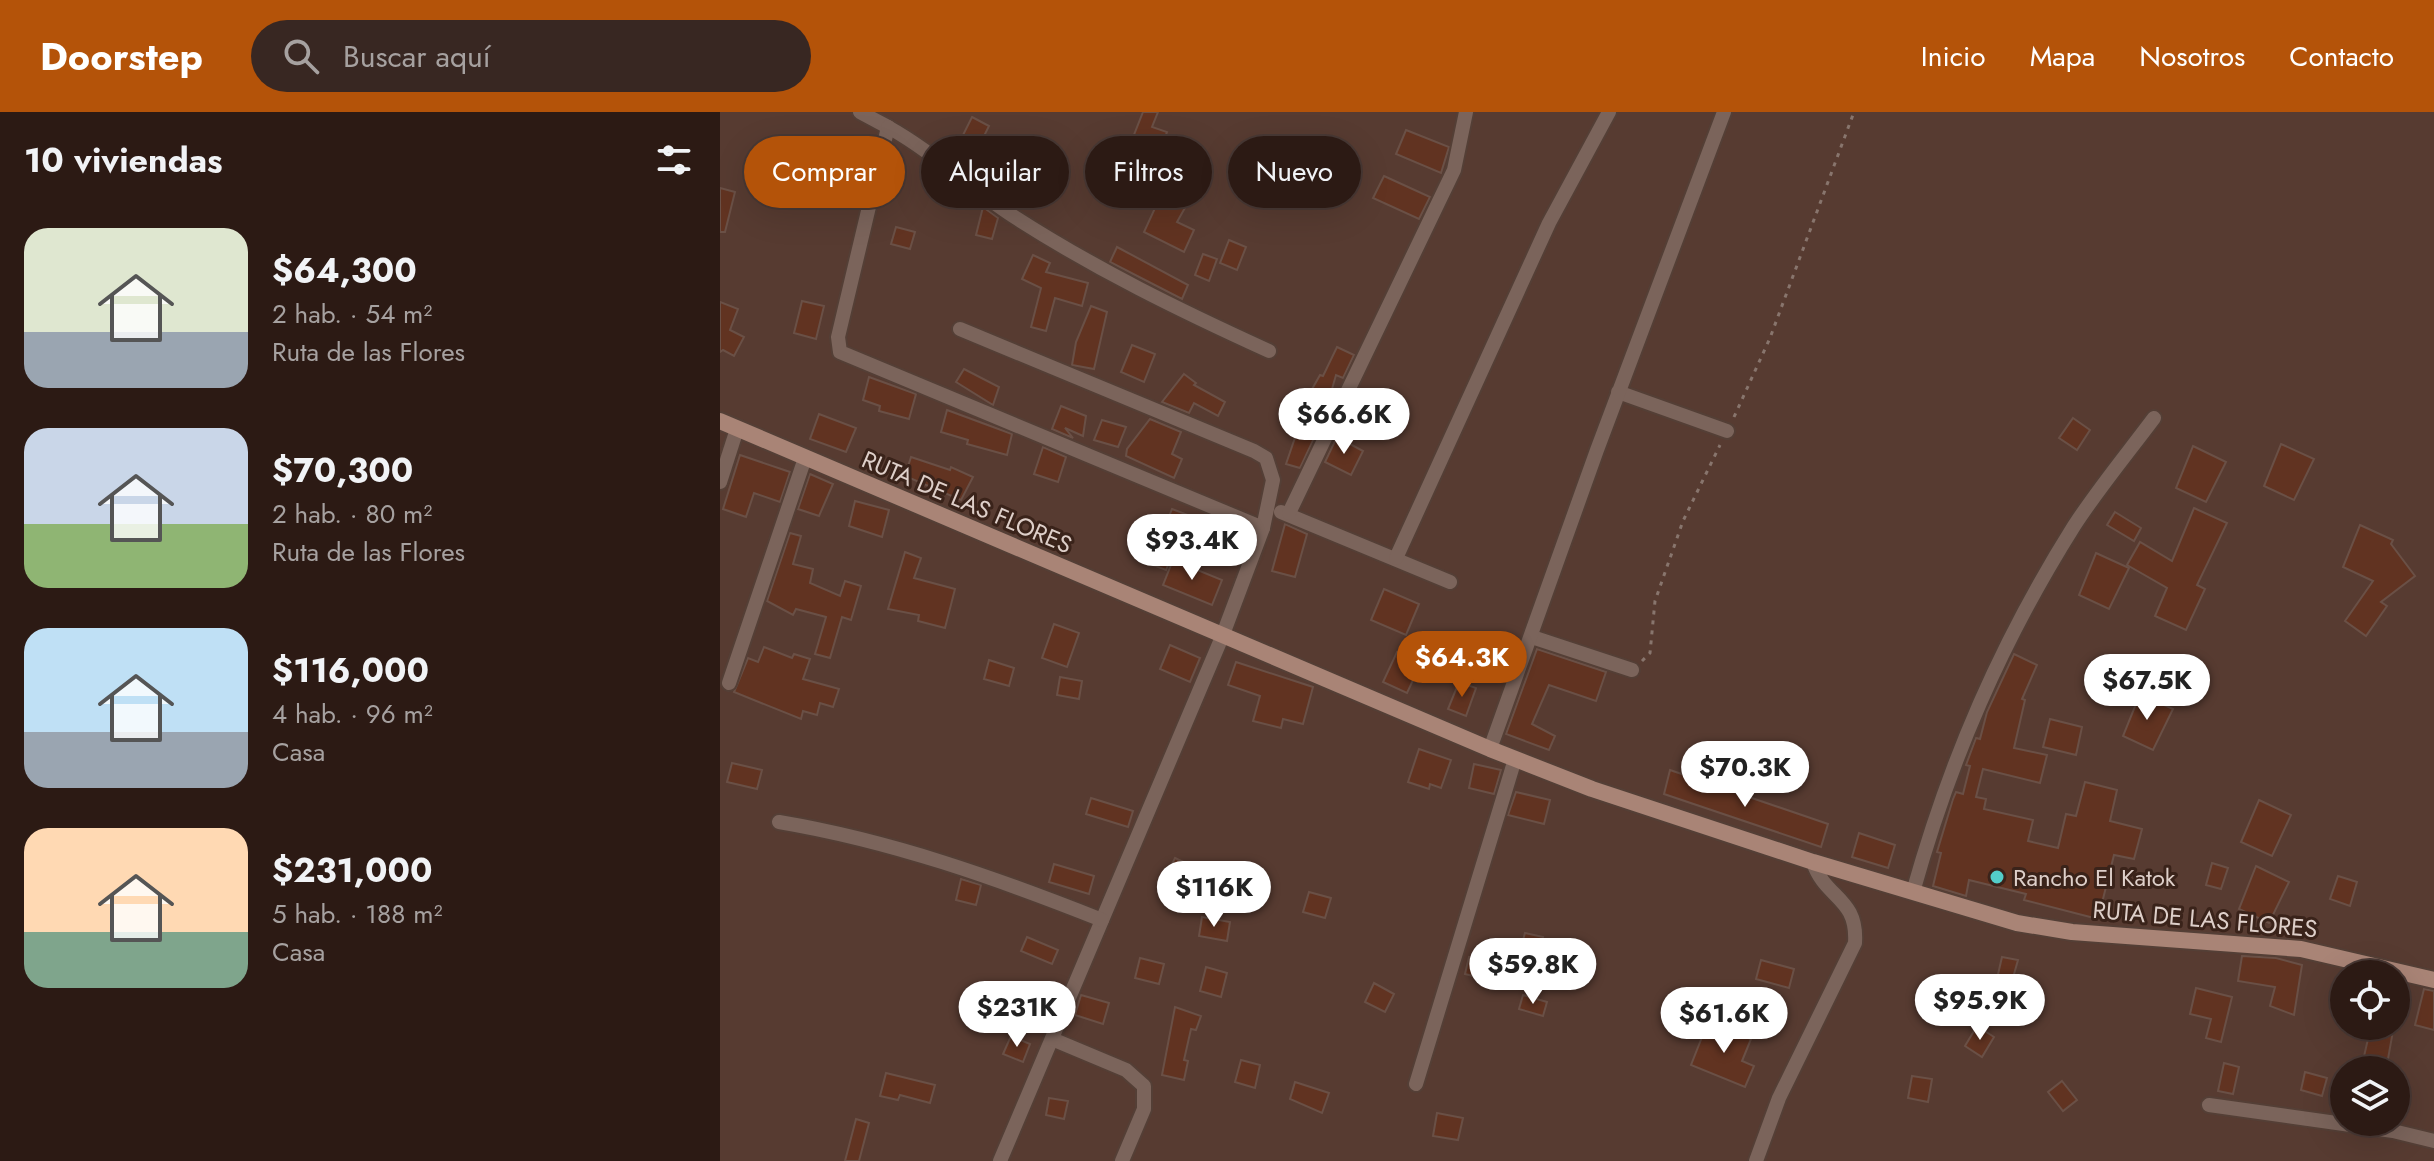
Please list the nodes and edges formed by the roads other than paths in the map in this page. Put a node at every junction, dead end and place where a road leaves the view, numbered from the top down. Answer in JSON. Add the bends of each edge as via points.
{"nodes":[{"id":1,"x":860,"y":112,"type":"edge"},
{"id":2,"x":1466,"y":112,"type":"edge"},
{"id":3,"x":1609,"y":112,"type":"edge"},
{"id":4,"x":1724,"y":112,"type":"edge"},
{"id":5,"x":882,"y":120,"type":"edge"},
{"id":6,"x":960,"y":329,"type":"dead end"},
{"id":7,"x":1269,"y":351,"type":"dead end"},
{"id":8,"x":1618,"y":392,"type":"junction"},
{"id":9,"x":2154,"y":418,"type":"dead end"},
{"id":10,"x":720,"y":421,"type":"edge"},
{"id":11,"x":737,"y":429,"type":"junction"},
{"id":12,"x":1727,"y":431,"type":"road end"},
{"id":13,"x":805,"y":458,"type":"junction"},
{"id":14,"x":720,"y":482,"type":"edge"},
{"id":15,"x":1269,"y":510,"type":"junction"},
{"id":16,"x":1289,"y":513,"type":"junction"},
{"id":17,"x":1263,"y":528,"type":"junction"},
{"id":18,"x":1396,"y":558,"type":"junction"},
{"id":19,"x":1450,"y":582,"type":"dead end"},
{"id":20,"x":1222,"y":637,"type":"junction"},
{"id":21,"x":1532,"y":637,"type":"junction"},
{"id":22,"x":1632,"y":670,"type":"road end"},
{"id":23,"x":729,"y":683,"type":"dead end"},
{"id":24,"x":1490,"y":749,"type":"junction"},
{"id":25,"x":1515,"y":759,"type":"junction"},
{"id":26,"x":779,"y":822,"type":"dead end"},
{"id":27,"x":1813,"y":862,"type":"junction"},
{"id":28,"x":1913,"y":892,"type":"junction"},
{"id":29,"x":1102,"y":920,"type":"junction"},
{"id":30,"x":2434,"y":980,"type":"edge"},
{"id":31,"x":1052,"y":1039,"type":"junction"},
{"id":32,"x":1416,"y":1084,"type":"dead end"},
{"id":33,"x":2209,"y":1105,"type":"dead end"},
{"id":34,"x":2434,"y":1141,"type":"edge"},
{"id":35,"x":1000,"y":1161,"type":"edge"},
{"id":36,"x":1122,"y":1161,"type":"edge"},
{"id":37,"x":1756,"y":1161,"type":"edge"}],
"edges":[{"from":1,"to":5,"type":"street"},
{"from":2,"to":16,"type":"street","via":[[1454,170]]},
{"from":3,"to":18,"type":"street","via":[[1549,223]]},
{"from":4,"to":8,"type":"street"},
{"from":5,"to":7,"type":"street","via":[[1055,243],[1147,296]]},
{"from":5,"to":17,"type":"street","via":[[838,337],[840,352]]},
{"from":6,"to":15,"type":"street","via":[[1254,451],[1272,468]]},
{"from":8,"to":12,"type":"street"},
{"from":8,"to":21,"type":"street"},
{"from":9,"to":28,"type":"street","via":[[2075,525],[2003,652],[1958,748]]},
{"from":10,"to":11,"type":"main road","name":"RUTA DE LAS FLORES"},
{"from":11,"to":13,"type":"main road","name":"RUTA DE LAS FLORES"},
{"from":11,"to":14,"type":"street"},
{"from":13,"to":20,"type":"main road","name":"RUTA DE LAS FLORES"},
{"from":13,"to":23,"type":"street"},
{"from":15,"to":16,"type":"street"},
{"from":15,"to":17,"type":"street"},
{"from":16,"to":18,"type":"street"},
{"from":17,"to":20,"type":"street"},
{"from":18,"to":19,"type":"street"},
{"from":20,"to":24,"type":"main road","name":"RUTA DE LAS FLORES"},
{"from":20,"to":29,"type":"street"},
{"from":21,"to":22,"type":"street"},
{"from":21,"to":24,"type":"street"},
{"from":24,"to":25,"type":"main road","name":"RUTA DE LAS FLORES"},
{"from":25,"to":27,"type":"main road","name":"RUTA DE LAS FLORES"},
{"from":25,"to":32,"type":"street"},
{"from":26,"to":29,"type":"street","via":[[845,833],[976,871]]},
{"from":27,"to":28,"type":"main road","name":"RUTA DE LAS FLORES"},
{"from":27,"to":37,"type":"street","via":[[1825,884],[1850,908],[1855,943],[1779,1098]]},
{"from":28,"to":30,"type":"main road","name":"RUTA DE LAS FLORES","via":[[2017,923],[2301,949]]},
{"from":29,"to":31,"type":"street"},
{"from":31,"to":35,"type":"street"},
{"from":31,"to":36,"type":"street","via":[[1126,1070],[1144,1086],[1144,1109]]},
{"from":33,"to":34,"type":"street"}]}
